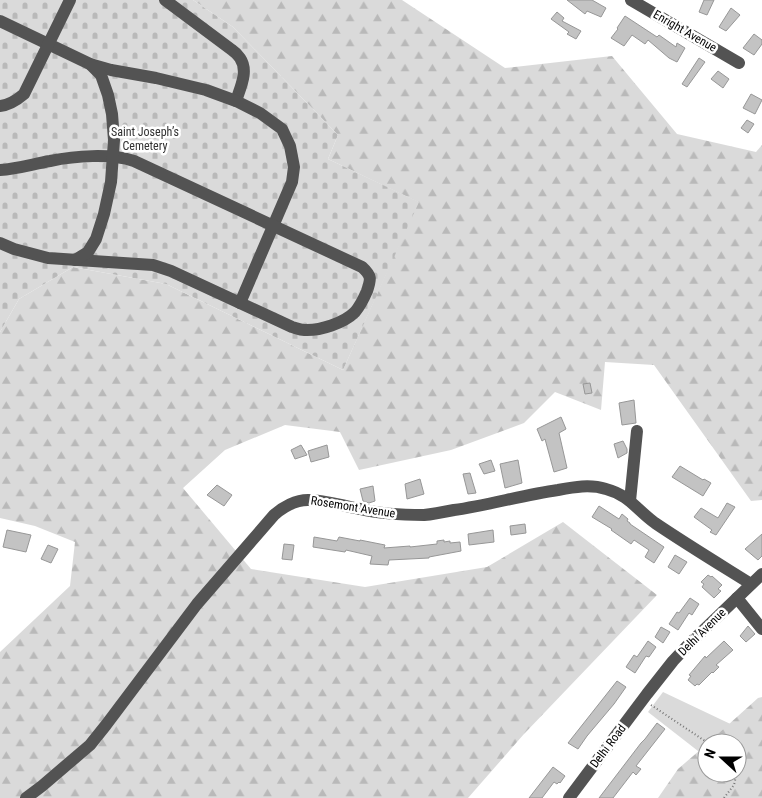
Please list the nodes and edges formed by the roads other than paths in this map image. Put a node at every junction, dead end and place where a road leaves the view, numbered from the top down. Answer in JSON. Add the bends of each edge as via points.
{"nodes":[{"id":1,"x":70,"y":0,"type":"edge"},
{"id":2,"x":165,"y":0,"type":"edge"},
{"id":3,"x":631,"y":0,"type":"edge"},
{"id":4,"x":0,"y":21,"type":"edge"},
{"id":5,"x":48,"y":44,"type":"junction"},
{"id":6,"x":739,"y":63,"type":"dead end"},
{"id":7,"x":90,"y":64,"type":"junction"},
{"id":8,"x":236,"y":101,"type":"junction"},
{"id":9,"x":0,"y":106,"type":"edge"},
{"id":10,"x":113,"y":157,"type":"junction"},
{"id":11,"x":0,"y":170,"type":"edge"},
{"id":12,"x":274,"y":226,"type":"junction"},
{"id":13,"x":0,"y":243,"type":"edge"},
{"id":14,"x":75,"y":260,"type":"junction"},
{"id":15,"x":240,"y":303,"type":"junction"},
{"id":16,"x":637,"y":431,"type":"dead end"},
{"id":17,"x":630,"y":501,"type":"junction"},
{"id":18,"x":762,"y":574,"type":"edge"},
{"id":19,"x":751,"y":584,"type":"junction"},
{"id":20,"x":737,"y":598,"type":"junction"},
{"id":21,"x":762,"y":629,"type":"edge"},
{"id":22,"x":645,"y":697,"type":"joint"},
{"id":23,"x":26,"y":798,"type":"edge"},
{"id":24,"x":569,"y":798,"type":"edge"}],
"edges":[{"from":1,"to":5,"type":"street"},
{"from":2,"to":8,"type":"street","via":[[241,60],[244,71]]},
{"from":3,"to":6,"type":"street","name":"Enright Avenue"},
{"from":4,"to":5,"type":"street"},
{"from":5,"to":7,"type":"street"},
{"from":5,"to":9,"type":"street","via":[[24,94],[7,106]]},
{"from":7,"to":8,"type":"street","via":[[198,88]]},
{"from":7,"to":10,"type":"street","via":[[101,75],[108,94]]},
{"from":8,"to":12,"type":"street","via":[[282,129],[290,146],[294,167],[292,182]]},
{"from":10,"to":11,"type":"street","via":[[83,157]]},
{"from":10,"to":12,"type":"street","via":[[134,161]]},
{"from":10,"to":14,"type":"street","via":[[111,182],[96,239],[88,252]]},
{"from":12,"to":15,"type":"street"},
{"from":12,"to":15,"type":"street","via":[[362,267],[371,281],[365,296],[356,311],[346,319],[326,327],[304,330],[292,328]]},
{"from":13,"to":14,"type":"street","via":[[48,258]]},
{"from":14,"to":15,"type":"street","via":[[153,265]]},
{"from":16,"to":17,"type":"street"},
{"from":17,"to":19,"type":"street","name":"Rosemont Avenue","via":[[653,522]]},
{"from":17,"to":23,"type":"street","name":"Rosemont Avenue","via":[[605,488],[579,486],[426,515],[379,512],[324,501],[293,503],[274,514],[196,604],[90,745]]},
{"from":18,"to":19,"type":"street","name":"Delhi Avenue"},
{"from":19,"to":20,"type":"street","name":"Delhi Avenue"},
{"from":20,"to":21,"type":"street"},
{"from":20,"to":22,"type":"street","name":"Delhi Avenue","via":[[689,644]]},
{"from":22,"to":24,"type":"street","name":"Delhi Road"}]}
